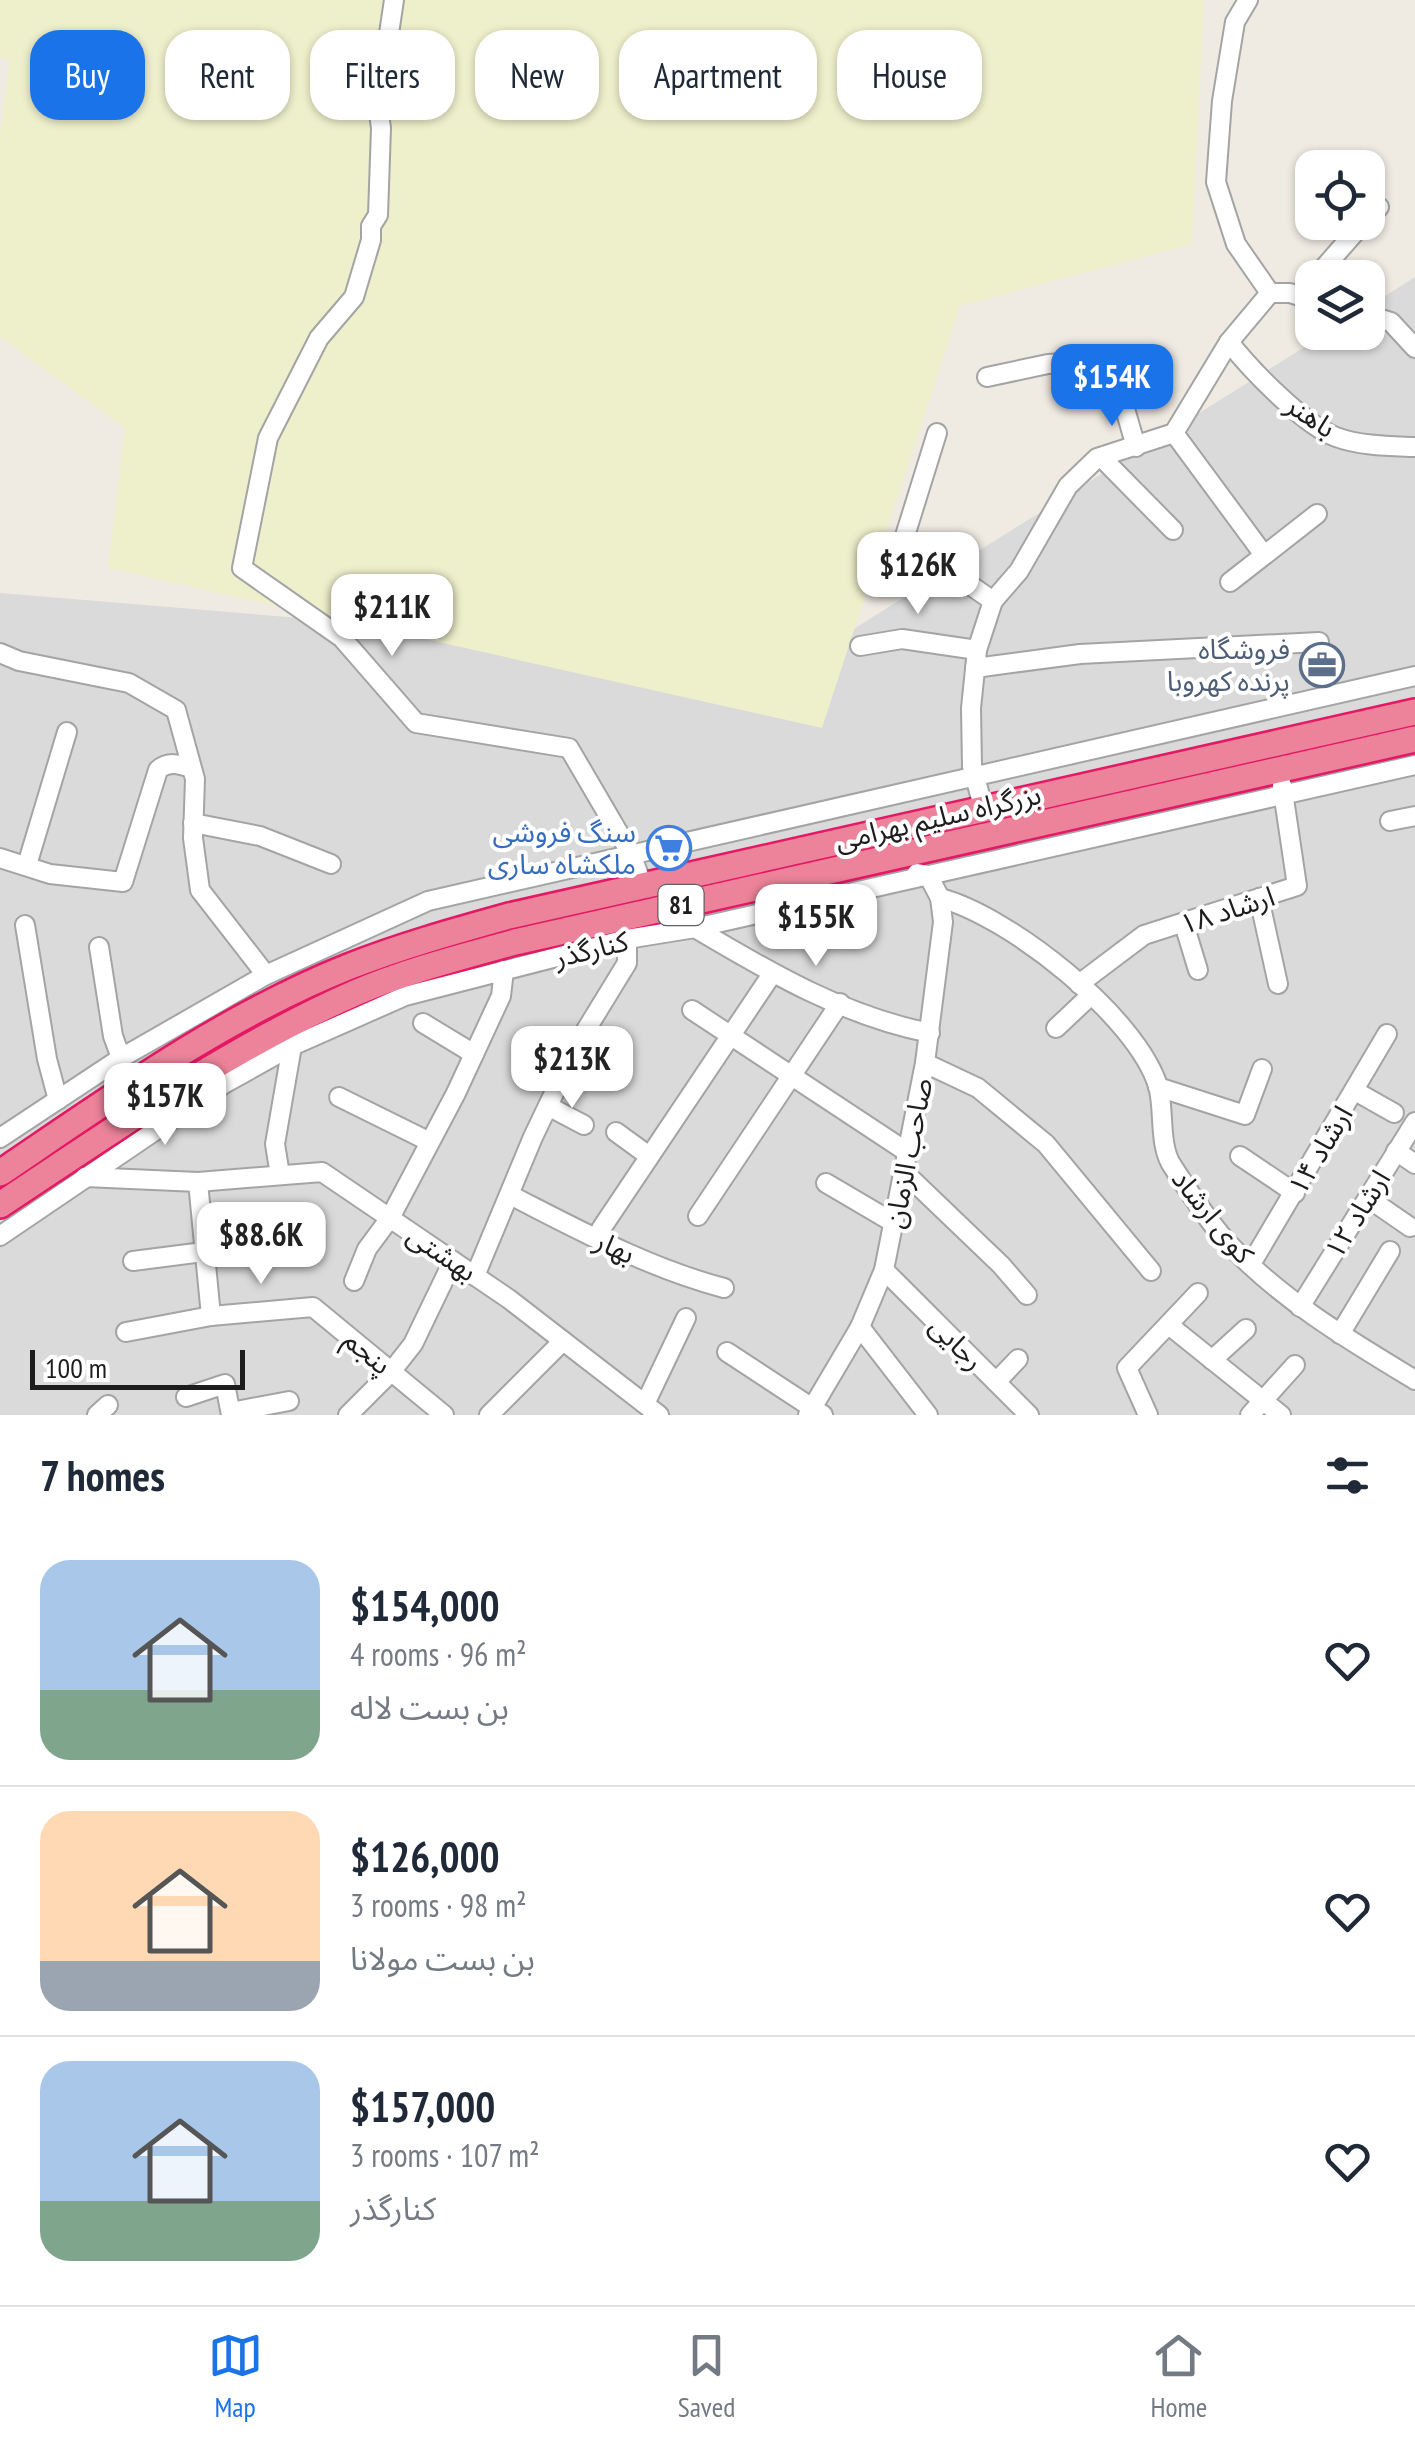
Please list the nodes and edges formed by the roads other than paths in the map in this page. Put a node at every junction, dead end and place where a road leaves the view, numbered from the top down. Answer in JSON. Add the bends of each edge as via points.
{"nodes":[{"id":1,"x":394,"y":0,"type":"edge"},
{"id":2,"x":1248,"y":0,"type":"edge"},
{"id":3,"x":1349,"y":240,"type":"edge"},
{"id":4,"x":1331,"y":260,"type":"edge"},
{"id":5,"x":1270,"y":292,"type":"junction"},
{"id":6,"x":1295,"y":296,"type":"edge"},
{"id":7,"x":1385,"y":320,"type":"edge"},
{"id":8,"x":1229,"y":342,"type":"junction"},
{"id":9,"x":1415,"y":348,"type":"edge"},
{"id":10,"x":986,"y":377,"type":"dead end"},
{"id":11,"x":937,"y":433,"type":"dead end"},
{"id":12,"x":1174,"y":433,"type":"junction"},
{"id":13,"x":1415,"y":445,"type":"edge"},
{"id":14,"x":1136,"y":447,"type":"junction"},
{"id":15,"x":1101,"y":457,"type":"junction"},
{"id":16,"x":1415,"y":458,"type":"edge"},
{"id":17,"x":1317,"y":514,"type":"dead end"},
{"id":18,"x":1174,"y":530,"type":"dead end"},
{"id":19,"x":1264,"y":555,"type":"junction"},
{"id":20,"x":1230,"y":582,"type":"dead end"},
{"id":21,"x":993,"y":601,"type":"junction"},
{"id":22,"x":1320,"y":642,"type":"dead end"},
{"id":23,"x":860,"y":646,"type":"dead end"},
{"id":24,"x":0,"y":653,"type":"edge"},
{"id":25,"x":976,"y":659,"type":"junction"},
{"id":26,"x":1415,"y":676,"type":"edge"},
{"id":27,"x":1415,"y":712,"type":"edge"},
{"id":28,"x":68,"y":732,"type":"dead end"},
{"id":29,"x":1415,"y":739,"type":"edge"},
{"id":30,"x":1415,"y":765,"type":"edge"},
{"id":31,"x":191,"y":768,"type":"junction"},
{"id":32,"x":974,"y":774,"type":"junction"},
{"id":33,"x":1282,"y":782,"type":"junction"},
{"id":34,"x":984,"y":810,"type":"junction"},
{"id":35,"x":1415,"y":816,"type":"edge"},
{"id":36,"x":1390,"y":821,"type":"dead end"},
{"id":37,"x":193,"y":823,"type":"junction"},
{"id":38,"x":1044,"y":824,"type":"junction"},
{"id":39,"x":631,"y":854,"type":"junction"},
{"id":40,"x":1014,"y":855,"type":"junction"},
{"id":41,"x":0,"y":858,"type":"edge"},
{"id":42,"x":331,"y":864,"type":"dead end"},
{"id":43,"x":864,"y":864,"type":"junction"},
{"id":44,"x":26,"y":866,"type":"junction"},
{"id":45,"x":928,"y":874,"type":"junction"},
{"id":46,"x":643,"y":886,"type":"junction"},
{"id":47,"x":940,"y":898,"type":"junction"},
{"id":48,"x":1259,"y":898,"type":"junction"},
{"id":49,"x":1184,"y":924,"type":"junction"},
{"id":50,"x":26,"y":926,"type":"dead end"},
{"id":51,"x":695,"y":928,"type":"junction"},
{"id":52,"x":628,"y":939,"type":"junction"},
{"id":53,"x":99,"y":947,"type":"dead end"},
{"id":54,"x":504,"y":970,"type":"junction"},
{"id":55,"x":1198,"y":970,"type":"dead end"},
{"id":56,"x":772,"y":974,"type":"junction"},
{"id":57,"x":266,"y":975,"type":"junction"},
{"id":58,"x":1278,"y":984,"type":"dead end"},
{"id":59,"x":1085,"y":990,"type":"junction"},
{"id":60,"x":840,"y":1003,"type":"junction"},
{"id":61,"x":692,"y":1010,"type":"dead end"},
{"id":62,"x":422,"y":1023,"type":"dead end"},
{"id":63,"x":1056,"y":1028,"type":"dead end"},
{"id":64,"x":930,"y":1033,"type":"junction"},
{"id":65,"x":1387,"y":1034,"type":"dead end"},
{"id":66,"x":728,"y":1036,"type":"junction"},
{"id":67,"x":292,"y":1046,"type":"junction"},
{"id":68,"x":474,"y":1054,"type":"junction"},
{"id":69,"x":121,"y":1058,"type":"junction"},
{"id":70,"x":925,"y":1063,"type":"junction"},
{"id":71,"x":1262,"y":1069,"type":"dead end"},
{"id":72,"x":792,"y":1076,"type":"junction"},
{"id":73,"x":1158,"y":1087,"type":"junction"},
{"id":74,"x":1355,"y":1091,"type":"junction"},
{"id":75,"x":339,"y":1098,"type":"dead end"},
{"id":76,"x":58,"y":1100,"type":"junction"},
{"id":77,"x":150,"y":1106,"type":"junction"},
{"id":78,"x":548,"y":1106,"type":"junction"},
{"id":79,"x":1394,"y":1114,"type":"dead end"},
{"id":80,"x":1415,"y":1122,"type":"edge"},
{"id":81,"x":584,"y":1125,"type":"dead end"},
{"id":82,"x":616,"y":1132,"type":"dead end"},
{"id":83,"x":0,"y":1138,"type":"edge"},
{"id":84,"x":142,"y":1141,"type":"junction"},
{"id":85,"x":428,"y":1141,"type":"junction"},
{"id":86,"x":1396,"y":1151,"type":"junction"},
{"id":87,"x":906,"y":1152,"type":"junction"},
{"id":88,"x":650,"y":1156,"type":"junction"},
{"id":89,"x":1240,"y":1156,"type":"dead end"},
{"id":90,"x":3,"y":1164,"type":"edge"},
{"id":91,"x":1415,"y":1164,"type":"edge"},
{"id":92,"x":904,"y":1172,"type":"junction"},
{"id":93,"x":48,"y":1174,"type":"junction"},
{"id":94,"x":280,"y":1175,"type":"junction"},
{"id":95,"x":84,"y":1178,"type":"junction"},
{"id":96,"x":134,"y":1180,"type":"junction"},
{"id":97,"x":198,"y":1182,"type":"junction"},
{"id":98,"x":826,"y":1184,"type":"dead end"},
{"id":99,"x":1295,"y":1192,"type":"junction"},
{"id":100,"x":510,"y":1195,"type":"junction"},
{"id":101,"x":1368,"y":1198,"type":"junction"},
{"id":102,"x":0,"y":1205,"type":"edge"},
{"id":103,"x":698,"y":1216,"type":"dead end"},
{"id":104,"x":390,"y":1218,"type":"junction"},
{"id":105,"x":894,"y":1223,"type":"junction"},
{"id":106,"x":1410,"y":1227,"type":"dead end"},
{"id":107,"x":0,"y":1236,"type":"edge"},
{"id":108,"x":599,"y":1240,"type":"junction"},
{"id":109,"x":282,"y":1242,"type":"dead end"},
{"id":110,"x":1390,"y":1251,"type":"dead end"},
{"id":111,"x":205,"y":1253,"type":"junction"},
{"id":112,"x":133,"y":1261,"type":"dead end"},
{"id":113,"x":453,"y":1261,"type":"junction"},
{"id":114,"x":1250,"y":1264,"type":"junction"},
{"id":115,"x":884,"y":1270,"type":"junction"},
{"id":116,"x":1151,"y":1271,"type":"dead end"},
{"id":117,"x":474,"y":1276,"type":"junction"},
{"id":118,"x":354,"y":1281,"type":"dead end"},
{"id":119,"x":724,"y":1288,"type":"dead end"},
{"id":120,"x":1198,"y":1292,"type":"dead end"},
{"id":121,"x":1027,"y":1295,"type":"dead end"},
{"id":122,"x":1300,"y":1307,"type":"junction"},
{"id":123,"x":211,"y":1316,"type":"junction"},
{"id":124,"x":686,"y":1318,"type":"dead end"},
{"id":125,"x":1170,"y":1326,"type":"junction"},
{"id":126,"x":860,"y":1327,"type":"junction"},
{"id":127,"x":1246,"y":1329,"type":"dead end"},
{"id":128,"x":126,"y":1332,"type":"dead end"},
{"id":129,"x":1340,"y":1334,"type":"junction"},
{"id":130,"x":563,"y":1341,"type":"junction"},
{"id":131,"x":727,"y":1352,"type":"dead end"},
{"id":132,"x":1018,"y":1360,"type":"dead end"},
{"id":133,"x":1212,"y":1360,"type":"junction"},
{"id":134,"x":1295,"y":1364,"type":"dead end"},
{"id":135,"x":391,"y":1372,"type":"junction"},
{"id":136,"x":1413,"y":1373,"type":"edge"},
{"id":137,"x":996,"y":1382,"type":"junction"},
{"id":138,"x":186,"y":1398,"type":"dead end"},
{"id":139,"x":1263,"y":1399,"type":"junction"},
{"id":140,"x":288,"y":1400,"type":"dead end"},
{"id":141,"x":652,"y":1410,"type":"edge"},
{"id":142,"x":814,"y":1412,"type":"edge"},
{"id":143,"x":231,"y":1413,"type":"edge"},
{"id":144,"x":348,"y":1415,"type":"edge"},
{"id":145,"x":444,"y":1415,"type":"edge"},
{"id":146,"x":489,"y":1415,"type":"edge"},
{"id":147,"x":928,"y":1415,"type":"edge"},
{"id":148,"x":1029,"y":1415,"type":"edge"},
{"id":149,"x":1148,"y":1415,"type":"edge"},
{"id":150,"x":1250,"y":1415,"type":"edge"},
{"id":151,"x":1282,"y":1415,"type":"edge"}],
"edges":[{"from":1,"to":39,"type":"street","via":[[378,107],[378,215],[367,258],[354,297],[319,338],[268,438],[242,568],[342,638],[416,723],[568,748]]},
{"from":2,"to":5,"type":"street","via":[[1235,22],[1216,182],[1236,244]]},
{"from":3,"to":4,"type":"street"},
{"from":5,"to":6,"type":"street"},
{"from":5,"to":8,"type":"street"},
{"from":7,"to":9,"type":"street"},
{"from":8,"to":12,"type":"street"},
{"from":8,"to":13,"type":"street","name":"باهنر","via":[[1269,386],[1333,436]]},
{"from":10,"to":14,"type":"street","via":[[1111,360]]},
{"from":11,"to":21,"type":"street","via":[[904,539]]},
{"from":12,"to":14,"type":"street"},
{"from":12,"to":19,"type":"street"},
{"from":13,"to":16,"type":"street"},
{"from":14,"to":15,"type":"street"},
{"from":15,"to":18,"type":"street"},
{"from":15,"to":21,"type":"street","via":[[1068,486],[1020,571]]},
{"from":17,"to":19,"type":"street"},
{"from":19,"to":20,"type":"street"},
{"from":21,"to":25,"type":"street"},
{"from":22,"to":25,"type":"street"},
{"from":23,"to":25,"type":"street","via":[[902,639]]},
{"from":24,"to":31,"type":"street","via":[[129,684],[176,710]]},
{"from":25,"to":32,"type":"street"},
{"from":26,"to":32,"type":"street"},
{"from":27,"to":34,"type":"highway","name":"بزرگراه سلیم بهرامی","number":"81"},
{"from":28,"to":44,"type":"street"},
{"from":29,"to":33,"type":"highway","name":"بزرگراه سلیم بهرامی","number":"81"},
{"from":30,"to":33,"type":"street","name":"کنارگذر"},
{"from":31,"to":37,"type":"street"},
{"from":31,"to":44,"type":"street","via":[[158,770],[123,882]]},
{"from":32,"to":34,"type":"street"},
{"from":32,"to":39,"type":"street"},
{"from":33,"to":38,"type":"highway","name":"بزرگراه سلیم بهرامی","number":"81"},
{"from":33,"to":40,"type":"street","name":"کنارگذر"},
{"from":33,"to":48,"type":"street","name":"ارشاد ۱۸","via":[[1297,886]]},
{"from":34,"to":46,"type":"highway","name":"بزرگراه سلیم بهرامی","number":"81"},
{"from":35,"to":36,"type":"street"},
{"from":37,"to":42,"type":"street","via":[[260,836]]},
{"from":37,"to":57,"type":"street","via":[[200,890]]},
{"from":38,"to":40,"type":"street"},
{"from":38,"to":43,"type":"highway","name":"بزرگراه سلیم بهرامی","number":"81"},
{"from":39,"to":46,"type":"street"},
{"from":39,"to":57,"type":"street","via":[[428,901]]},
{"from":40,"to":45,"type":"street","name":"کنارگذر"},
{"from":41,"to":44,"type":"street"},
{"from":43,"to":45,"type":"street"},
{"from":43,"to":77,"type":"highway","name":"بزرگراه سلیم بهرامی","number":"81","via":[[437,964],[358,992],[267,1036]]},
{"from":45,"to":47,"type":"street","name":"صاحب الزمان"},
{"from":45,"to":51,"type":"street","name":"کنارگذر"},
{"from":46,"to":90,"type":"highway","name":"بزرگراه سلیم بهرامی","number":"81","via":[[509,916],[347,968],[252,1012]]},
{"from":47,"to":59,"type":"street","name":"کوی ارشاد","via":[[990,918]]},
{"from":47,"to":64,"type":"street","name":"صاحب الزمان"},
{"from":48,"to":49,"type":"street","name":"ارشاد ۱۸"},
{"from":48,"to":58,"type":"street"},
{"from":49,"to":55,"type":"street"},
{"from":49,"to":59,"type":"street","name":"ارشاد ۱۸","via":[[1144,936]]},
{"from":50,"to":76,"type":"street"},
{"from":51,"to":52,"type":"street","name":"کنارگذر"},
{"from":51,"to":56,"type":"street"},
{"from":52,"to":54,"type":"street","name":"کنارگذر"},
{"from":52,"to":78,"type":"street","via":[[627,963]]},
{"from":53,"to":69,"type":"street"},
{"from":54,"to":67,"type":"street","name":"کنارگذر","via":[[404,996]]},
{"from":54,"to":68,"type":"street","via":[[501,996]]},
{"from":56,"to":60,"type":"street"},
{"from":56,"to":66,"type":"street"},
{"from":57,"to":69,"type":"street"},
{"from":59,"to":63,"type":"street","name":"ارشاد ۱۸"},
{"from":59,"to":73,"type":"street","name":"کوی ارشاد","via":[[1142,1048]]},
{"from":60,"to":64,"type":"street","via":[[892,1026]]},
{"from":60,"to":72,"type":"street"},
{"from":61,"to":66,"type":"street"},
{"from":62,"to":68,"type":"street"},
{"from":64,"to":70,"type":"street","name":"صاحب الزمان"},
{"from":65,"to":74,"type":"street","name":"ارشاد ۱۴"},
{"from":66,"to":72,"type":"street"},
{"from":66,"to":88,"type":"street"},
{"from":67,"to":84,"type":"street","name":"کنارگذر"},
{"from":67,"to":94,"type":"street","via":[[276,1144]]},
{"from":68,"to":85,"type":"street"},
{"from":69,"to":76,"type":"street"},
{"from":70,"to":87,"type":"street","name":"صاحب الزمان"},
{"from":70,"to":116,"type":"street","via":[[978,1088],[1046,1144]]},
{"from":71,"to":73,"type":"street","via":[[1244,1115]]},
{"from":72,"to":87,"type":"street"},
{"from":72,"to":103,"type":"street"},
{"from":73,"to":114,"type":"street","name":"کوی ارشاد","via":[[1169,1162]]},
{"from":74,"to":79,"type":"street"},
{"from":74,"to":99,"type":"street","name":"ارشاد ۱۴"},
{"from":75,"to":85,"type":"street"},
{"from":76,"to":83,"type":"street"},
{"from":77,"to":84,"type":"street"},
{"from":77,"to":93,"type":"highway","name":"بزرگراه سلیم بهرامی","number":"81"},
{"from":78,"to":81,"type":"street"},
{"from":78,"to":100,"type":"street"},
{"from":80,"to":86,"type":"street","name":"ارشاد ۱۲"},
{"from":82,"to":88,"type":"street"},
{"from":84,"to":95,"type":"street","name":"کنارگذر"},
{"from":84,"to":96,"type":"street"},
{"from":85,"to":104,"type":"street"},
{"from":86,"to":91,"type":"street"},
{"from":86,"to":101,"type":"street","name":"ارشاد ۱۲"},
{"from":87,"to":92,"type":"street","name":"صاحب الزمان"},
{"from":88,"to":108,"type":"street"},
{"from":89,"to":99,"type":"street"},
{"from":92,"to":105,"type":"street","name":"صاحب الزمان"},
{"from":92,"to":121,"type":"street"},
{"from":93,"to":95,"type":"street"},
{"from":93,"to":102,"type":"highway","name":"بزرگراه سلیم بهرامی","number":"81"},
{"from":94,"to":97,"type":"street","name":"بهشتی"},
{"from":94,"to":104,"type":"street","name":"بهشتی","via":[[322,1172]]},
{"from":95,"to":96,"type":"street"},
{"from":95,"to":107,"type":"street","name":"کنارگذر"},
{"from":96,"to":97,"type":"street"},
{"from":97,"to":111,"type":"street"},
{"from":98,"to":105,"type":"street"},
{"from":99,"to":114,"type":"street","name":"ارشاد ۱۴"},
{"from":100,"to":108,"type":"street","name":"بهار"},
{"from":100,"to":117,"type":"street"},
{"from":101,"to":106,"type":"street"},
{"from":101,"to":122,"type":"street","name":"ارشاد ۱۲"},
{"from":104,"to":113,"type":"street","name":"بهشتی"},
{"from":104,"to":118,"type":"street"},
{"from":105,"to":115,"type":"street","name":"صاحب الزمان"},
{"from":108,"to":119,"type":"street","name":"بهار"},
{"from":109,"to":111,"type":"street"},
{"from":110,"to":129,"type":"street"},
{"from":111,"to":112,"type":"street"},
{"from":111,"to":123,"type":"street"},
{"from":113,"to":117,"type":"street","name":"بهشتی"},
{"from":113,"to":135,"type":"street","via":[[413,1344]]},
{"from":114,"to":122,"type":"street","name":"کوی ارشاد"},
{"from":115,"to":126,"type":"street","name":"صاحب الزمان"},
{"from":115,"to":137,"type":"street","name":"رجایی"},
{"from":117,"to":130,"type":"street","name":"بهشتی"},
{"from":120,"to":125,"type":"street"},
{"from":122,"to":129,"type":"street","name":"کوی ارشاد"},
{"from":123,"to":128,"type":"street","name":"پنجم"},
{"from":123,"to":135,"type":"street","name":"پنجم","via":[[313,1306]]},
{"from":124,"to":141,"type":"street"},
{"from":125,"to":133,"type":"street"},
{"from":125,"to":149,"type":"street","via":[[1127,1368]]},
{"from":126,"to":142,"type":"street","name":"صاحب الزمان"},
{"from":126,"to":147,"type":"street"},
{"from":127,"to":133,"type":"street"},
{"from":129,"to":136,"type":"street","name":"کوی ارشاد"},
{"from":130,"to":141,"type":"street","name":"بهشتی"},
{"from":130,"to":146,"type":"street"},
{"from":131,"to":142,"type":"street"},
{"from":132,"to":137,"type":"street"},
{"from":133,"to":139,"type":"street"},
{"from":134,"to":139,"type":"street"},
{"from":135,"to":144,"type":"street"},
{"from":135,"to":145,"type":"street","name":"پنجم"},
{"from":137,"to":148,"type":"street","name":"رجایی"},
{"from":138,"to":143,"type":"street","via":[[225,1384]]},
{"from":139,"to":150,"type":"street"},
{"from":139,"to":151,"type":"street"},
{"from":140,"to":143,"type":"street"}]}
